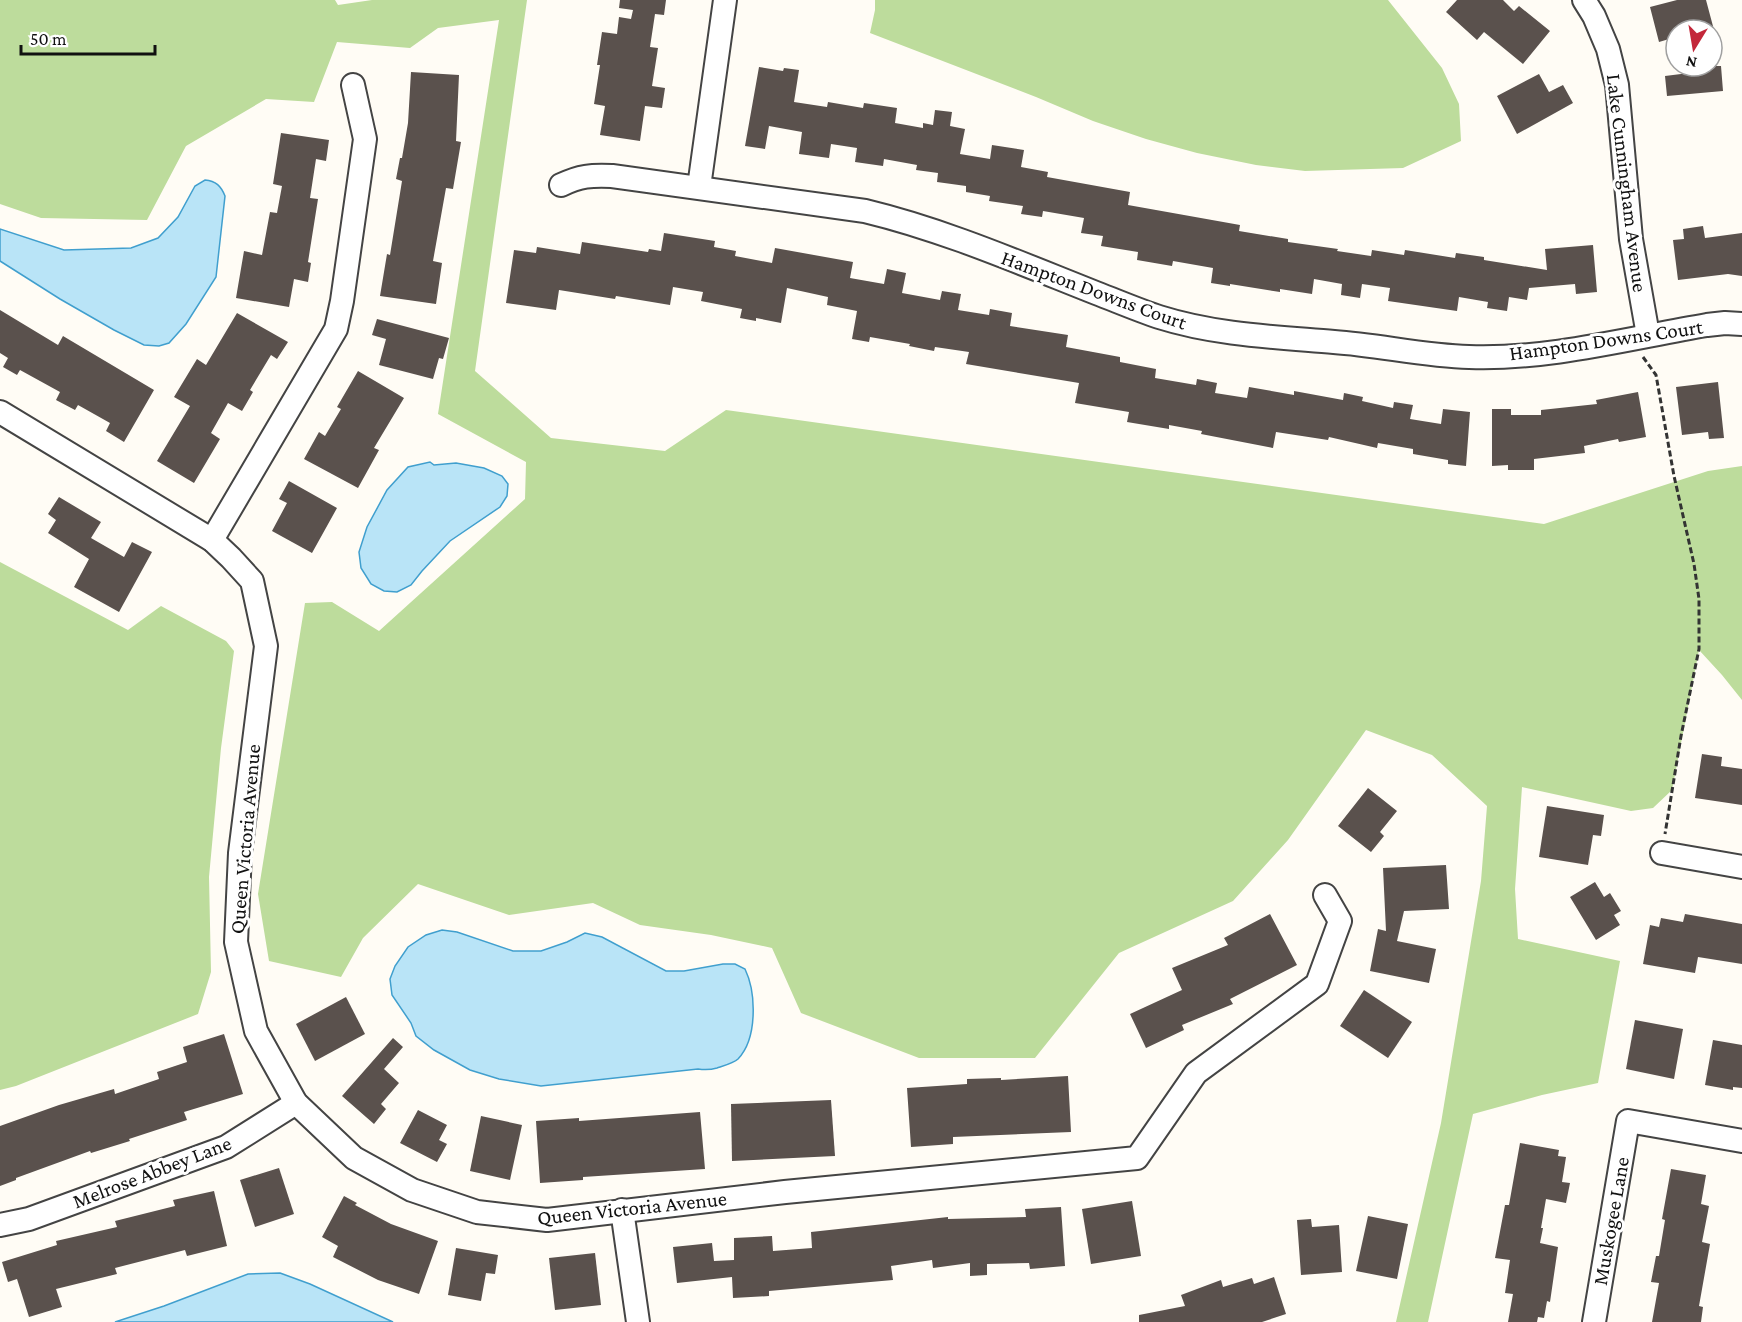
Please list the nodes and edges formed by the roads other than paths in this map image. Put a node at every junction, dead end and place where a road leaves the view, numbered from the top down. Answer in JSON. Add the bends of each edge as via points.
{"nodes":[{"id":1,"x":724,"y":0,"type":"edge"},
{"id":2,"x":1584,"y":0,"type":"edge"},
{"id":3,"x":353,"y":85,"type":"dead end"},
{"id":4,"x":561,"y":184,"type":"dead end"},
{"id":5,"x":699,"y":187,"type":"junction"},
{"id":6,"x":1742,"y":324,"type":"edge"},
{"id":7,"x":1648,"y":335,"type":"junction"},
{"id":8,"x":0,"y":412,"type":"edge"},
{"id":9,"x":212,"y":540,"type":"junction"},
{"id":10,"x":1662,"y":854,"type":"road end"},
{"id":11,"x":1742,"y":867,"type":"edge"},
{"id":12,"x":1325,"y":895,"type":"dead end"},
{"id":13,"x":296,"y":1103,"type":"junction"},
{"id":14,"x":1742,"y":1141,"type":"edge"},
{"id":15,"x":622,"y":1210,"type":"junction"},
{"id":16,"x":0,"y":1225,"type":"edge"},
{"id":17,"x":638,"y":1322,"type":"edge"},
{"id":18,"x":1594,"y":1322,"type":"edge"}],
"edges":[{"from":1,"to":5,"type":"street"},
{"from":2,"to":7,"type":"street","name":"Lake Cunningham Avenue","via":[[1608,50],[1617,85],[1631,239]]},
{"from":3,"to":9,"type":"street","via":[[365,139],[336,328]]},
{"from":4,"to":5,"type":"street","name":"Hampton Downs Court","via":[[593,175]]},
{"from":5,"to":7,"type":"street","name":"Hampton Downs Court","via":[[903,220],[1158,317],[1237,334],[1471,357],[1573,349]]},
{"from":6,"to":7,"type":"street","name":"Hampton Downs Court"},
{"from":8,"to":9,"type":"street","name":"Queen Victoria Avenue"},
{"from":9,"to":13,"type":"street","name":"Queen Victoria Avenue","via":[[252,582],[266,646],[240,853],[236,942],[255,1031]]},
{"from":10,"to":11,"type":"street"},
{"from":12,"to":15,"type":"street","name":"Queen Victoria Avenue","via":[[1340,921],[1317,984],[1196,1073],[1137,1158]]},
{"from":13,"to":15,"type":"street","name":"Queen Victoria Avenue","via":[[354,1158],[412,1190],[477,1212],[547,1220]]},
{"from":13,"to":16,"type":"street","name":"Melrose Abbey Lane","via":[[226,1147],[29,1219]]},
{"from":14,"to":18,"type":"street","name":"Muskogee Lane","via":[[1628,1121]]},
{"from":15,"to":17,"type":"street"}]}
